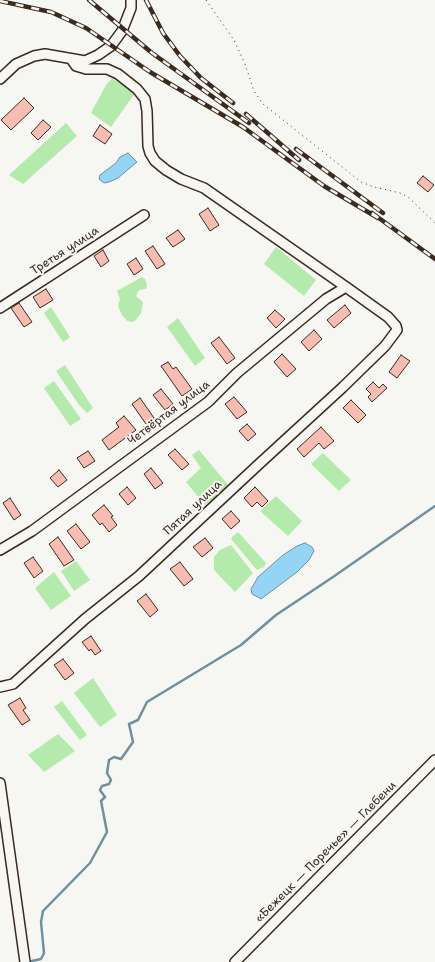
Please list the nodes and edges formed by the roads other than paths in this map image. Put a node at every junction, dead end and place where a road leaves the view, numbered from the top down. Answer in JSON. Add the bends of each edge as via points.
{"nodes":[{"id":1,"x":131,"y":0,"type":"edge"},
{"id":2,"x":71,"y":59,"type":"junction"},
{"id":3,"x":0,"y":80,"type":"edge"},
{"id":4,"x":144,"y":215,"type":"dead end"},
{"id":5,"x":346,"y":287,"type":"junction"},
{"id":6,"x":0,"y":308,"type":"edge"},
{"id":7,"x":0,"y":550,"type":"edge"},
{"id":8,"x":0,"y":687,"type":"edge"},
{"id":9,"x":435,"y":760,"type":"edge"},
{"id":10,"x":0,"y":783,"type":"edge"},
{"id":11,"x":25,"y":962,"type":"edge"},
{"id":12,"x":235,"y":962,"type":"edge"}],
"edges":[{"from":1,"to":2,"type":"street","via":[[123,28],[111,46],[98,56],[85,60]]},
{"from":2,"to":3,"type":"street","via":[[46,54],[34,56],[16,64]]},
{"from":2,"to":5,"type":"street","via":[[76,66],[107,69],[118,74],[137,89],[145,99],[148,146],[155,161],[181,179],[204,188]]},
{"from":4,"to":6,"type":"street","name":"Третья улица"},
{"from":5,"to":7,"type":"street","name":"Четвёртая улица","via":[[326,299],[237,373],[208,402],[32,531]]},
{"from":5,"to":8,"type":"street","name":"Пятая улица","via":[[388,316],[396,326],[395,334],[343,387],[139,576],[13,684]]},
{"from":9,"to":12,"type":"street","name":"«Бежецк — Поречье» — Глебени"},
{"from":10,"to":11,"type":"street"}]}
